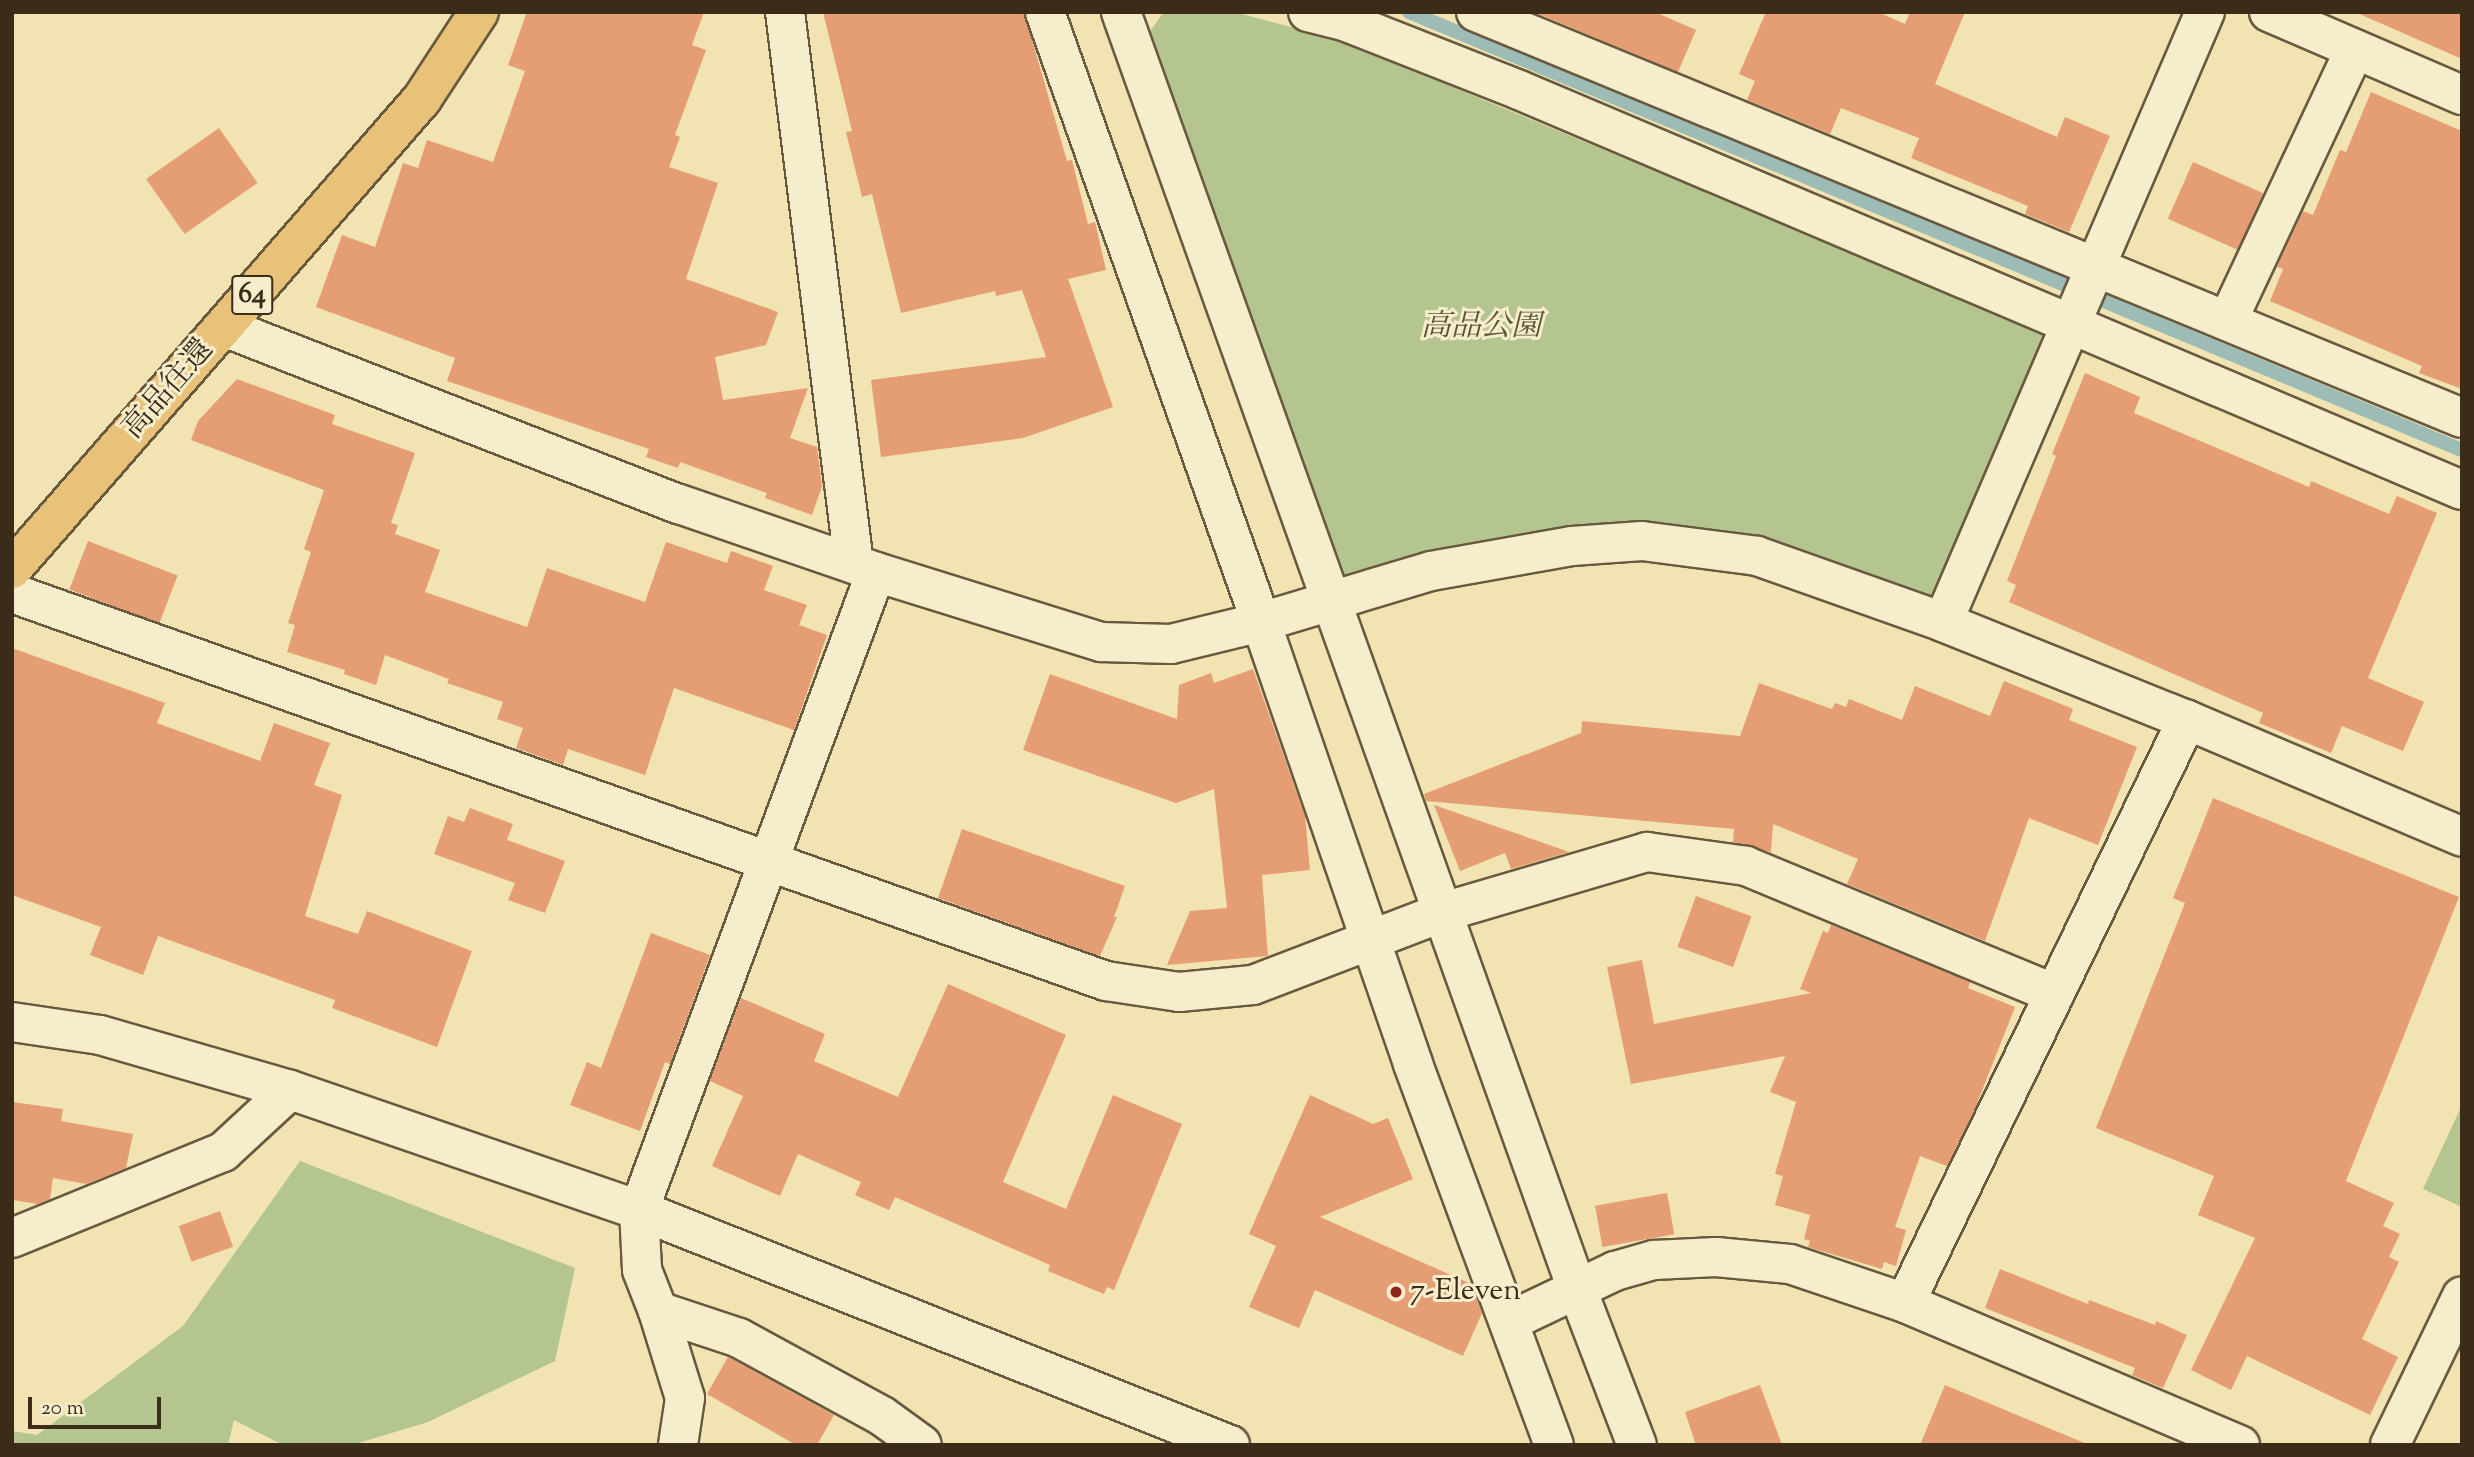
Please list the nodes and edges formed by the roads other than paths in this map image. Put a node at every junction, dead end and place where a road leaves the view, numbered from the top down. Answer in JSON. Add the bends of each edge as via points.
{"nodes":[{"id":1,"x":479,"y":12,"type":"edge"},
{"id":2,"x":785,"y":12,"type":"edge"},
{"id":3,"x":1045,"y":12,"type":"edge"},
{"id":4,"x":1121,"y":12,"type":"edge"},
{"id":5,"x":1308,"y":12,"type":"edge"},
{"id":6,"x":1476,"y":12,"type":"edge"},
{"id":7,"x":2205,"y":12,"type":"edge"},
{"id":8,"x":2269,"y":12,"type":"edge"},
{"id":9,"x":1546,"y":25,"type":"edge"},
{"id":10,"x":2355,"y":49,"type":"junction"},
{"id":11,"x":2462,"y":95,"type":"edge"},
{"id":12,"x":2084,"y":296,"type":"junction"},
{"id":13,"x":2228,"y":320,"type":"junction"},
{"id":14,"x":224,"y":327,"type":"junction"},
{"id":15,"x":2462,"y":418,"type":"edge"},
{"id":16,"x":2462,"y":489,"type":"edge"},
{"id":17,"x":865,"y":568,"type":"junction"},
{"id":18,"x":12,"y":569,"type":"edge"},
{"id":19,"x":12,"y":593,"type":"edge"},
{"id":20,"x":1331,"y":601,"type":"junction"},
{"id":21,"x":1261,"y":622,"type":"junction"},
{"id":22,"x":1943,"y":622,"type":"junction"},
{"id":23,"x":2187,"y":720,"type":"junction"},
{"id":24,"x":2462,"y":837,"type":"edge"},
{"id":25,"x":769,"y":862,"type":"junction"},
{"id":26,"x":1443,"y":912,"type":"junction"},
{"id":27,"x":1370,"y":942,"type":"junction"},
{"id":28,"x":2055,"y":994,"type":"junction"},
{"id":29,"x":12,"y":1022,"type":"edge"},
{"id":30,"x":290,"y":1090,"type":"junction"},
{"id":31,"x":639,"y":1210,"type":"junction"},
{"id":32,"x":12,"y":1238,"type":"edge"},
{"id":33,"x":1577,"y":1289,"type":"junction"},
{"id":34,"x":2462,"y":1296,"type":"edge"},
{"id":35,"x":1905,"y":1303,"type":"junction"},
{"id":36,"x":658,"y":1311,"type":"junction"},
{"id":37,"x":1510,"y":1321,"type":"junction"},
{"id":38,"x":678,"y":1445,"type":"edge"},
{"id":39,"x":922,"y":1445,"type":"edge"},
{"id":40,"x":1230,"y":1445,"type":"edge"},
{"id":41,"x":1554,"y":1445,"type":"edge"},
{"id":42,"x":1637,"y":1445,"type":"edge"},
{"id":43,"x":2240,"y":1445,"type":"edge"},
{"id":44,"x":2390,"y":1445,"type":"edge"}],
"edges":[{"from":1,"to":14,"type":"main road","name":"高品往還","number":"64","via":[[422,99]]},
{"from":2,"to":17,"type":"street"},
{"from":3,"to":21,"type":"street"},
{"from":4,"to":20,"type":"street"},
{"from":5,"to":12,"type":"street"},
{"from":6,"to":9,"type":"street"},
{"from":7,"to":12,"type":"street"},
{"from":8,"to":10,"type":"street"},
{"from":9,"to":12,"type":"street"},
{"from":10,"to":11,"type":"street"},
{"from":10,"to":13,"type":"street"},
{"from":12,"to":13,"type":"street"},
{"from":12,"to":16,"type":"street"},
{"from":12,"to":22,"type":"street"},
{"from":13,"to":15,"type":"street"},
{"from":14,"to":17,"type":"street","via":[[679,504]]},
{"from":14,"to":18,"type":"main road","name":"高品往還","number":"64"},
{"from":17,"to":21,"type":"street","via":[[1101,642],[1171,644]]},
{"from":17,"to":25,"type":"street"},
{"from":19,"to":25,"type":"street"},
{"from":20,"to":21,"type":"street"},
{"from":20,"to":22,"type":"street","via":[[1431,571],[1572,546],[1642,541],[1757,556]]},
{"from":20,"to":26,"type":"street"},
{"from":21,"to":27,"type":"street"},
{"from":22,"to":23,"type":"street"},
{"from":23,"to":24,"type":"street"},
{"from":23,"to":28,"type":"street"},
{"from":25,"to":27,"type":"street","via":[[1106,981],[1179,992],[1253,985]]},
{"from":25,"to":31,"type":"street"},
{"from":26,"to":27,"type":"street"},
{"from":26,"to":28,"type":"street","via":[[1647,852],[1746,866]]},
{"from":26,"to":33,"type":"street"},
{"from":27,"to":37,"type":"street"},
{"from":28,"to":35,"type":"street"},
{"from":29,"to":30,"type":"street","via":[[100,1035]]},
{"from":30,"to":31,"type":"street"},
{"from":30,"to":32,"type":"street","via":[[223,1152]]},
{"from":31,"to":36,"type":"street","via":[[642,1270]]},
{"from":31,"to":40,"type":"street"},
{"from":33,"to":35,"type":"street","via":[[1654,1260],[1716,1257],[1790,1264]]},
{"from":33,"to":37,"type":"street"},
{"from":33,"to":42,"type":"street"},
{"from":34,"to":44,"type":"street"},
{"from":35,"to":43,"type":"street"},
{"from":36,"to":38,"type":"street","via":[[685,1398]]},
{"from":36,"to":39,"type":"street","via":[[739,1338],[882,1416]]},
{"from":37,"to":41,"type":"street"}]}
